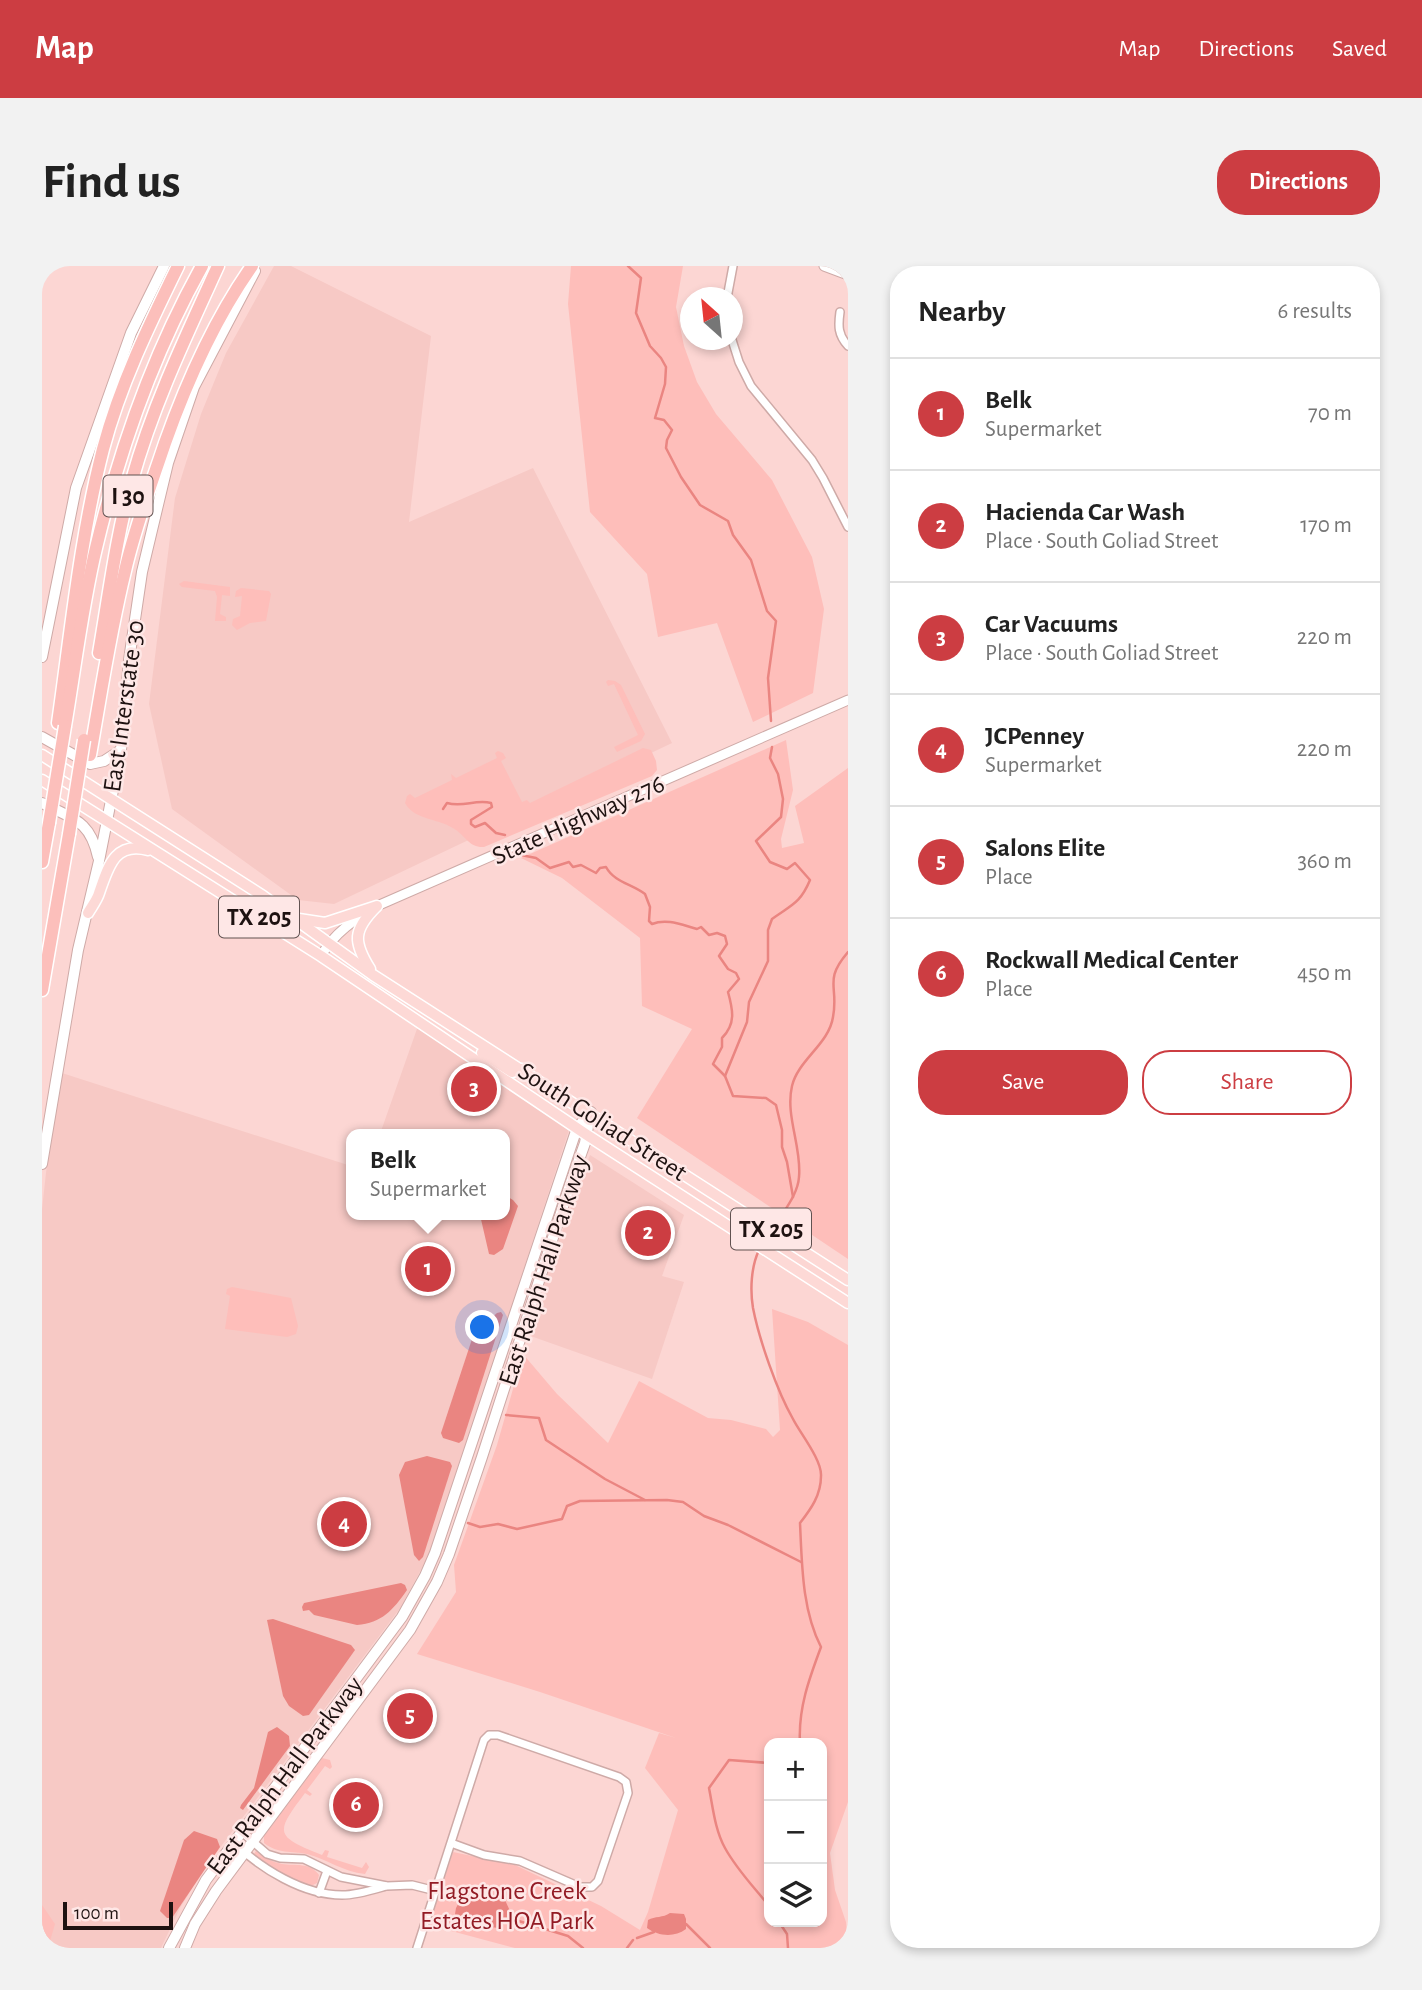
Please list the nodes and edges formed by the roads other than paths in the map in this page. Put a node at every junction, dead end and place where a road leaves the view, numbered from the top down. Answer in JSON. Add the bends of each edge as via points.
{"nodes":[{"id":1,"x":164,"y":266,"type":"edge"},
{"id":2,"x":178,"y":266,"type":"edge"},
{"id":3,"x":202,"y":266,"type":"edge"},
{"id":4,"x":218,"y":266,"type":"edge"},
{"id":5,"x":255,"y":266,"type":"edge"},
{"id":6,"x":733,"y":266,"type":"edge"},
{"id":7,"x":824,"y":266,"type":"edge"},
{"id":8,"x":848,"y":275,"type":"edge"},
{"id":9,"x":729,"y":287,"type":"edge"},
{"id":10,"x":840,"y":312,"type":"dead end"},
{"id":11,"x":848,"y":346,"type":"edge"},
{"id":12,"x":735,"y":350,"type":"edge"},
{"id":13,"x":848,"y":527,"type":"edge"},
{"id":14,"x":42,"y":657,"type":"edge"},
{"id":15,"x":848,"y":700,"type":"edge"},
{"id":16,"x":61,"y":725,"type":"junction"},
{"id":17,"x":42,"y":737,"type":"edge"},
{"id":18,"x":121,"y":750,"type":"junction"},
{"id":19,"x":42,"y":755,"type":"edge"},
{"id":20,"x":85,"y":759,"type":"junction"},
{"id":21,"x":42,"y":780,"type":"edge"},
{"id":22,"x":111,"y":800,"type":"junction"},
{"id":23,"x":42,"y":803,"type":"edge"},
{"id":24,"x":107,"y":822,"type":"junction"},
{"id":25,"x":45,"y":824,"type":"edge"},
{"id":26,"x":154,"y":852,"type":"junction"},
{"id":27,"x":99,"y":860,"type":"junction"},
{"id":28,"x":42,"y":862,"type":"edge"},
{"id":29,"x":377,"y":906,"type":"junction"},
{"id":30,"x":88,"y":913,"type":"junction"},
{"id":31,"x":293,"y":917,"type":"junction"},
{"id":32,"x":328,"y":943,"type":"junction"},
{"id":33,"x":320,"y":956,"type":"junction"},
{"id":34,"x":373,"y":975,"type":"junction"},
{"id":35,"x":42,"y":990,"type":"edge"},
{"id":36,"x":446,"y":1041,"type":"junction"},
{"id":37,"x":522,"y":1069,"type":"junction"},
{"id":38,"x":591,"y":1112,"type":"junction"},
{"id":39,"x":577,"y":1128,"type":"junction"},
{"id":40,"x":587,"y":1135,"type":"junction"},
{"id":41,"x":42,"y":1164,"type":"edge"},
{"id":42,"x":535,"y":1255,"type":"junction"},
{"id":43,"x":547,"y":1258,"type":"junction"},
{"id":44,"x":848,"y":1280,"type":"edge"},
{"id":45,"x":848,"y":1303,"type":"edge"},
{"id":46,"x":519,"y":1304,"type":"junction"},
{"id":47,"x":530,"y":1308,"type":"junction"},
{"id":48,"x":468,"y":1453,"type":"junction"},
{"id":49,"x":482,"y":1457,"type":"junction"},
{"id":50,"x":425,"y":1576,"type":"junction"},
{"id":51,"x":437,"y":1582,"type":"junction"},
{"id":52,"x":242,"y":1832,"type":"junction"},
{"id":53,"x":252,"y":1842,"type":"junction"},
{"id":54,"x":234,"y":1843,"type":"junction"},
{"id":55,"x":451,"y":1843,"type":"junction"},
{"id":56,"x":244,"y":1852,"type":"junction"},
{"id":57,"x":327,"y":1871,"type":"junction"},
{"id":58,"x":387,"y":1886,"type":"junction"},
{"id":59,"x":436,"y":1891,"type":"junction"},
{"id":60,"x":319,"y":1893,"type":"junction"},
{"id":61,"x":169,"y":1948,"type":"edge"},
{"id":62,"x":185,"y":1948,"type":"edge"},
{"id":63,"x":417,"y":1948,"type":"edge"}],
"edges":[{"from":1,"to":14,"type":"main road","via":[[131,334],[76,488]]},
{"from":2,"to":16,"type":"highway","via":[[131,365],[103,449],[85,542]]},
{"from":3,"to":16,"type":"highway","number":"I 30","via":[[136,408],[95,551]]},
{"from":4,"to":20,"type":"highway","number":"I 30","bridge":true,"via":[[170,372],[133,477],[115,553],[84,740]]},
{"from":5,"to":18,"type":"main road","name":"East Interstate 30","via":[[194,387],[168,463],[142,572]]},
{"from":5,"to":20,"type":"highway","via":[[214,329],[190,377],[153,478],[124,572]]},
{"from":6,"to":9,"type":"street"},
{"from":7,"to":8,"type":"street"},
{"from":10,"to":11,"type":"street","via":[[838,328]]},
{"from":12,"to":13,"type":"street","via":[[751,386],[812,460]]},
{"from":15,"to":29,"type":"street","name":"State Highway 276"},
{"from":16,"to":25,"type":"highway","number":"I 30","bridge":true},
{"from":17,"to":18,"type":"main road","via":[[90,764]]},
{"from":18,"to":22,"type":"main road","name":"East Interstate 30"},
{"from":19,"to":22,"type":"main road","name":"South Goliad Street","number":"TX 205"},
{"from":20,"to":35,"type":"highway","number":"I 30","bridge":true},
{"from":21,"to":24,"type":"main road","name":"South Goliad Street","number":"TX 205"},
{"from":22,"to":24,"type":"main road","name":"East Interstate 30"},
{"from":22,"to":31,"type":"main road","name":"South Goliad Street","number":"TX 205"},
{"from":23,"to":27,"type":"main road","via":[[92,833]]},
{"from":24,"to":26,"type":"main road","name":"South Goliad Street","number":"TX 205"},
{"from":24,"to":27,"type":"main road","name":"East Interstate 30"},
{"from":25,"to":28,"type":"highway","number":"I 30"},
{"from":26,"to":30,"type":"main road","via":[[131,849],[113,859]]},
{"from":26,"to":33,"type":"main road","name":"South Goliad Street","number":"TX 205"},
{"from":27,"to":30,"type":"main road","name":"East Interstate 30"},
{"from":29,"to":31,"type":"main road","via":[[325,923]]},
{"from":29,"to":32,"type":"street","name":"State Highway 276"},
{"from":29,"to":34,"type":"main road","via":[[358,933],[361,954]]},
{"from":30,"to":41,"type":"main road","name":"East Interstate 30"},
{"from":31,"to":32,"type":"main road","name":"South Goliad Street","number":"TX 205"},
{"from":32,"to":33,"type":"street","name":"State Highway 276"},
{"from":32,"to":34,"type":"main road","name":"South Goliad Street","number":"TX 205"},
{"from":33,"to":36,"type":"main road","name":"South Goliad Street","number":"TX 205"},
{"from":34,"to":37,"type":"main road","name":"South Goliad Street","number":"TX 205"},
{"from":36,"to":37,"type":"main road","via":[[455,1036],[512,1072]]},
{"from":36,"to":39,"type":"main road","name":"South Goliad Street","number":"TX 205"},
{"from":37,"to":38,"type":"main road","name":"South Goliad Street","number":"TX 205"},
{"from":38,"to":39,"type":"main road","name":"East Ralph Hall Parkway"},
{"from":38,"to":40,"type":"main road","name":"East Ralph Hall Parkway"},
{"from":38,"to":44,"type":"main road","name":"South Goliad Street","number":"TX 205"},
{"from":39,"to":40,"type":"main road","name":"South Goliad Street","number":"TX 205"},
{"from":39,"to":42,"type":"main road","name":"East Ralph Hall Parkway"},
{"from":40,"to":43,"type":"main road","name":"East Ralph Hall Parkway"},
{"from":40,"to":45,"type":"main road","name":"South Goliad Street","number":"TX 205"},
{"from":42,"to":43,"type":"main road"},
{"from":42,"to":46,"type":"main road","name":"East Ralph Hall Parkway"},
{"from":43,"to":47,"type":"main road","name":"East Ralph Hall Parkway"},
{"from":46,"to":47,"type":"main road"},
{"from":46,"to":48,"type":"main road","name":"East Ralph Hall Parkway"},
{"from":47,"to":49,"type":"main road","name":"East Ralph Hall Parkway"},
{"from":48,"to":49,"type":"main road"},
{"from":48,"to":50,"type":"main road","name":"East Ralph Hall Parkway"},
{"from":49,"to":51,"type":"main road","name":"East Ralph Hall Parkway"},
{"from":50,"to":51,"type":"main road"},
{"from":50,"to":52,"type":"main road","name":"East Ralph Hall Parkway","via":[[402,1617]]},
{"from":51,"to":53,"type":"main road","name":"East Ralph Hall Parkway","via":[[410,1630]]},
{"from":52,"to":53,"type":"street"},
{"from":52,"to":54,"type":"main road","name":"East Ralph Hall Parkway"},
{"from":53,"to":56,"type":"main road","name":"East Ralph Hall Parkway"},
{"from":53,"to":57,"type":"street","via":[[267,1854],[304,1859]]},
{"from":54,"to":56,"type":"street"},
{"from":54,"to":61,"type":"main road","name":"East Ralph Hall Parkway","via":[[191,1905]]},
{"from":55,"to":55,"type":"street","via":[[489,1735],[626,1782],[628,1793],[592,1887],[580,1887],[520,1861]]},
{"from":55,"to":59,"type":"street"},
{"from":56,"to":60,"type":"street","via":[[280,1876]]},
{"from":56,"to":62,"type":"main road","name":"East Ralph Hall Parkway","via":[[209,1902]]},
{"from":57,"to":58,"type":"street"},
{"from":57,"to":60,"type":"street"},
{"from":58,"to":59,"type":"street","via":[[412,1885]]},
{"from":58,"to":60,"type":"street","via":[[343,1895]]},
{"from":59,"to":63,"type":"street"}]}
